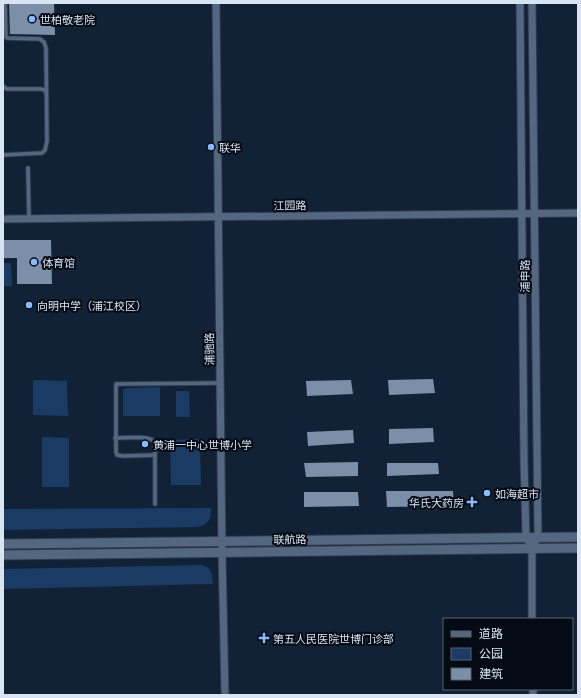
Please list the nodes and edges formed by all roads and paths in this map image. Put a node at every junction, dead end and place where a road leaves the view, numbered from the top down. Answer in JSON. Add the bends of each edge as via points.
{"nodes":[{"id":1,"x":5,"y":3,"type":"edge"},
{"id":2,"x":216,"y":3,"type":"edge"},
{"id":3,"x":520,"y":3,"type":"edge"},
{"id":4,"x":532,"y":3,"type":"edge"},
{"id":5,"x":6,"y":25,"type":"junction"},
{"id":6,"x":3,"y":31,"type":"edge"},
{"id":7,"x":3,"y":86,"type":"edge"},
{"id":8,"x":46,"y":94,"type":"junction"},
{"id":9,"x":3,"y":155,"type":"edge"},
{"id":10,"x":28,"y":168,"type":"dead end"},
{"id":11,"x":522,"y":213,"type":"junction"},
{"id":12,"x":535,"y":213,"type":"junction"},
{"id":13,"x":578,"y":213,"type":"edge"},
{"id":14,"x":219,"y":217,"type":"junction"},
{"id":15,"x":29,"y":218,"type":"junction"},
{"id":16,"x":3,"y":219,"type":"edge"},
{"id":17,"x":220,"y":383,"type":"junction"},
{"id":18,"x":115,"y":438,"type":"junction"},
{"id":19,"x":155,"y":455,"type":"junction"},
{"id":20,"x":155,"y":504,"type":"dead end"},
{"id":21,"x":538,"y":537,"type":"junction"},
{"id":22,"x":578,"y":537,"type":"edge"},
{"id":23,"x":526,"y":538,"type":"junction"},
{"id":24,"x":222,"y":541,"type":"junction"},
{"id":25,"x":3,"y":544,"type":"edge"},
{"id":26,"x":532,"y":548,"type":"junction"},
{"id":27,"x":578,"y":548,"type":"edge"},
{"id":28,"x":222,"y":553,"type":"junction"},
{"id":29,"x":3,"y":555,"type":"edge"},
{"id":30,"x":532,"y":618,"type":"edge"},
{"id":31,"x":225,"y":695,"type":"edge"}],
"edges":[{"from":1,"to":5,"type":"lane"},
{"from":2,"to":14,"type":"street","name":"浦驰路"},
{"from":3,"to":11,"type":"street","name":"浦申路"},
{"from":4,"to":12,"type":"street","name":"浦申路"},
{"from":5,"to":6,"type":"lane"},
{"from":5,"to":8,"type":"lane","via":[[7,38],[40,39],[44,42]]},
{"from":7,"to":8,"type":"lane","via":[[7,89],[41,89],[45,90]]},
{"from":8,"to":9,"type":"lane","via":[[45,150],[39,154]]},
{"from":10,"to":15,"type":"lane"},
{"from":11,"to":12,"type":"street","name":"江园路"},
{"from":11,"to":14,"type":"street","name":"江园路"},
{"from":11,"to":23,"type":"street","name":"浦申路"},
{"from":12,"to":13,"type":"street","name":"江园路"},
{"from":12,"to":21,"type":"street","name":"浦申路"},
{"from":14,"to":15,"type":"street","name":"江园路"},
{"from":14,"to":17,"type":"street","name":"浦驰路"},
{"from":15,"to":16,"type":"street","name":"江园路"},
{"from":17,"to":18,"type":"lane","via":[[116,384]]},
{"from":17,"to":24,"type":"street","name":"浦驰路"},
{"from":18,"to":19,"type":"lane","via":[[118,454]]},
{"from":18,"to":19,"type":"lane","via":[[151,439],[155,442]]},
{"from":19,"to":20,"type":"lane"},
{"from":21,"to":22,"type":"street","name":"联航路"},
{"from":21,"to":23,"type":"street","name":"联航路"},
{"from":21,"to":26,"type":"street","name":"浦申路"},
{"from":23,"to":24,"type":"street","name":"联航路"},
{"from":23,"to":26,"type":"street","name":"浦申路"},
{"from":24,"to":25,"type":"street","name":"联航路"},
{"from":24,"to":28,"type":"street","name":"浦驰路"},
{"from":26,"to":27,"type":"street","name":"联航路"},
{"from":26,"to":28,"type":"street","name":"联航路"},
{"from":26,"to":30,"type":"street","name":"浦申路"},
{"from":28,"to":29,"type":"street","name":"联航路"},
{"from":28,"to":31,"type":"street","name":"浦驰路"}]}
